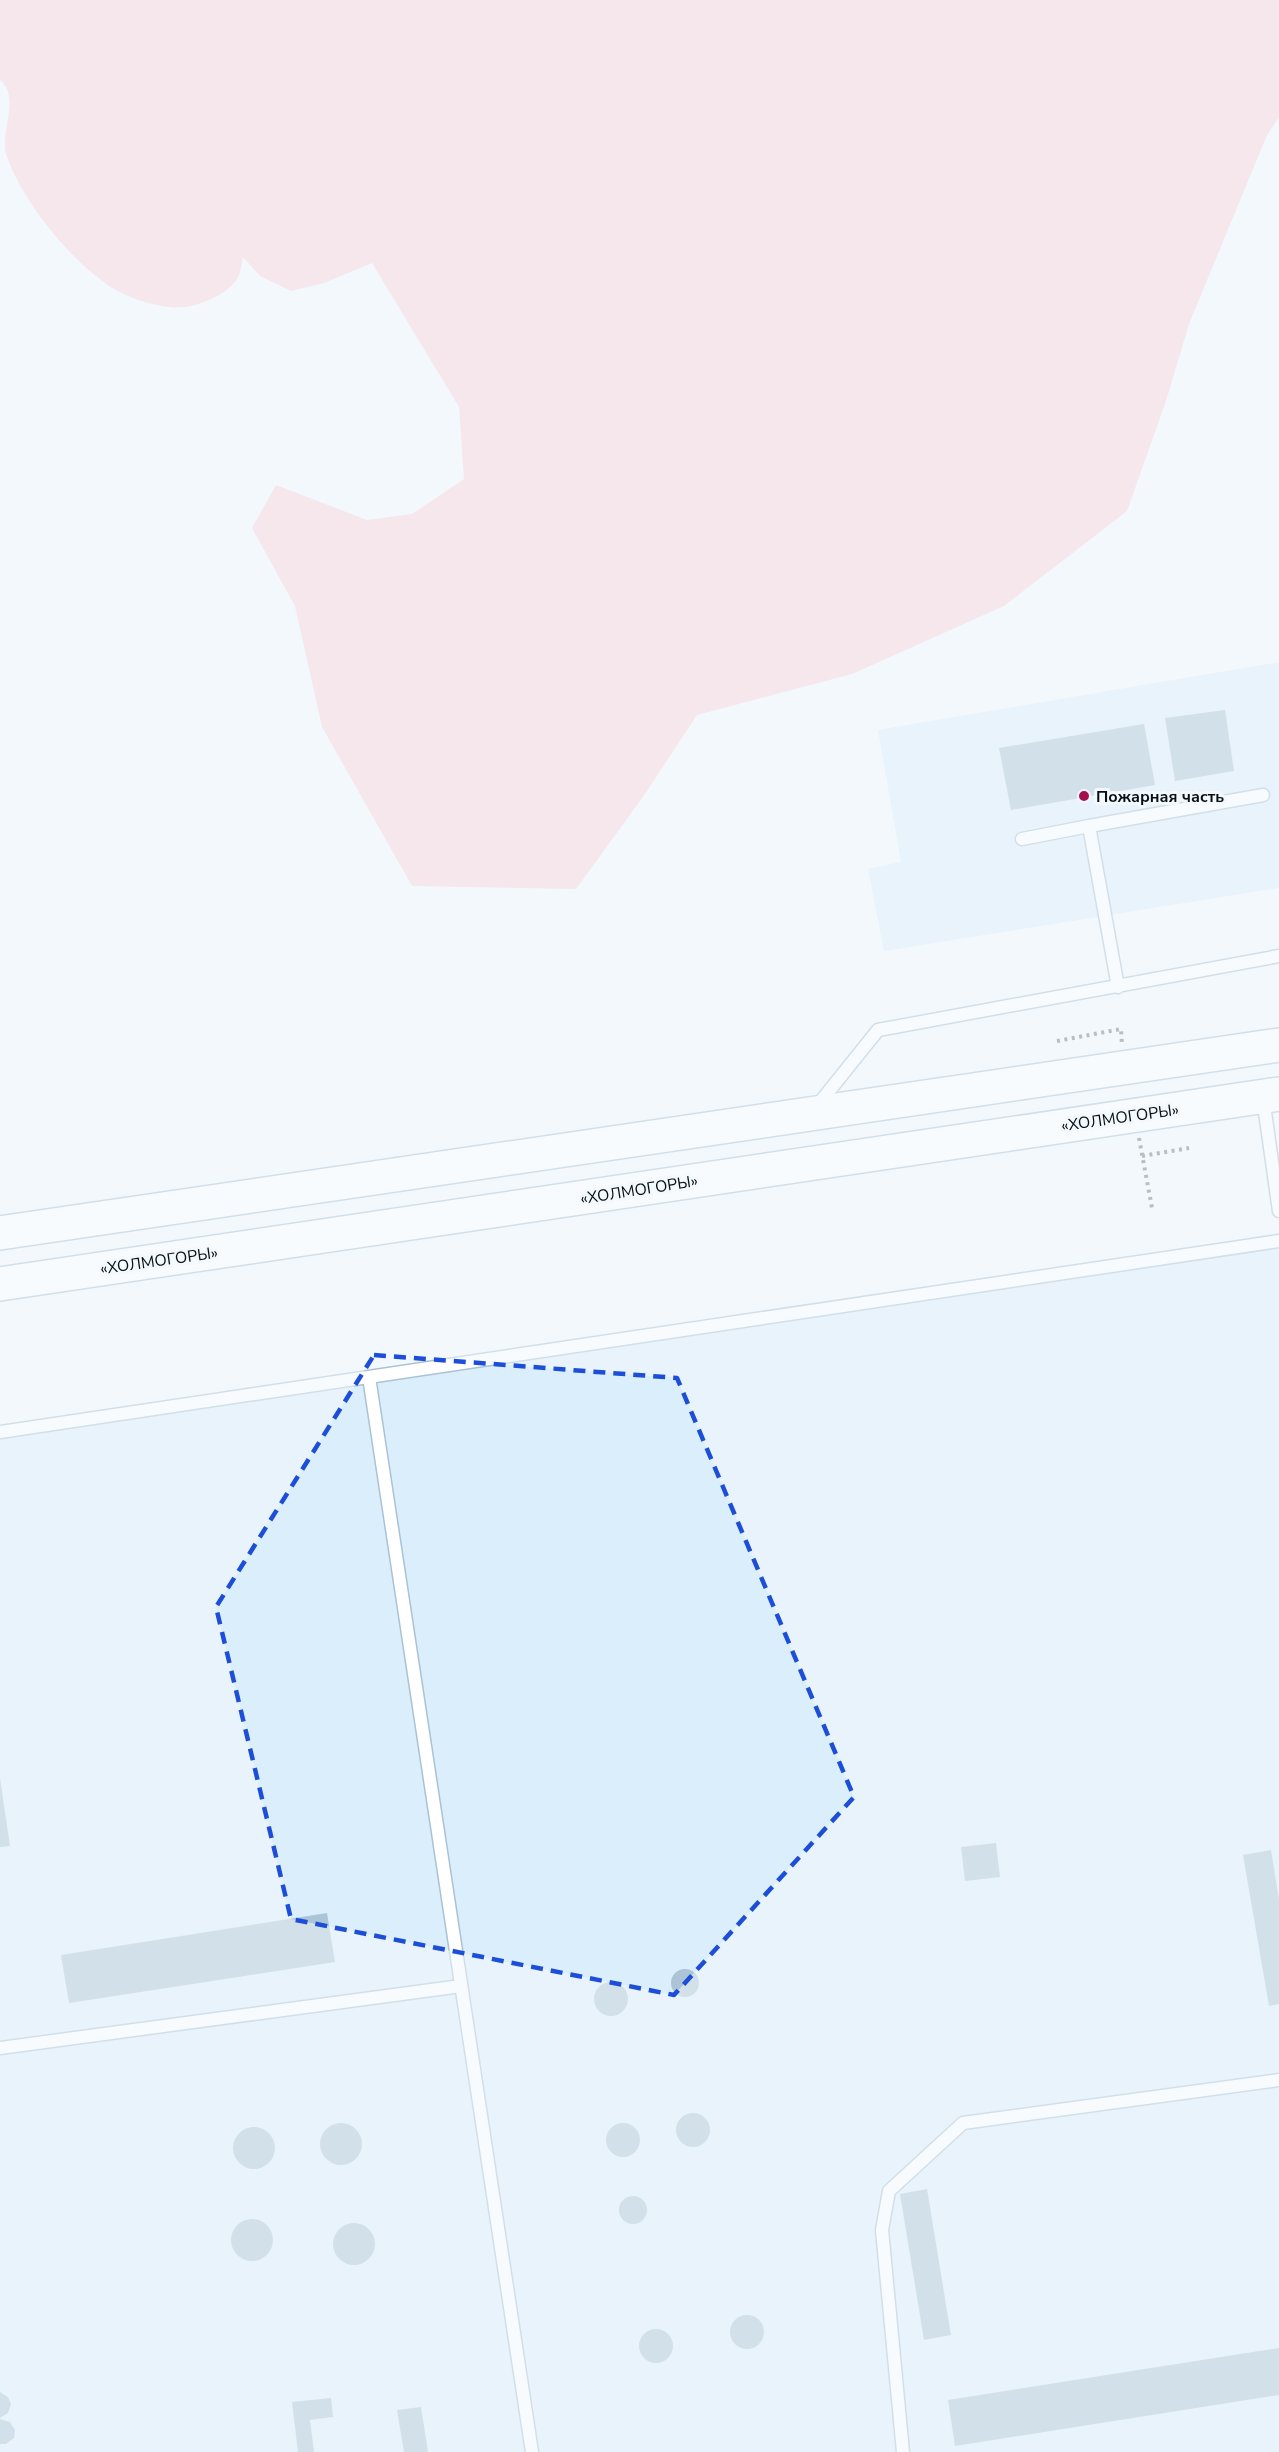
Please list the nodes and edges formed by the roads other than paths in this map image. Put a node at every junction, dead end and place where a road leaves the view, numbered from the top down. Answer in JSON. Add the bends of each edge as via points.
{"nodes":[{"id":1,"x":1263,"y":795,"type":"dead end"},
{"id":2,"x":1089,"y":826,"type":"junction"},
{"id":3,"x":1022,"y":839,"type":"dead end"},
{"id":4,"x":1279,"y":956,"type":"edge"},
{"id":5,"x":1118,"y":987,"type":"junction"},
{"id":6,"x":1279,"y":1045,"type":"edge"},
{"id":7,"x":1271,"y":1095,"type":"edge"},
{"id":8,"x":810,"y":1114,"type":"junction"},
{"id":9,"x":818,"y":1162,"type":"junction"},
{"id":10,"x":1279,"y":1211,"type":"edge"},
{"id":11,"x":0,"y":1233,"type":"edge"},
{"id":12,"x":1279,"y":1241,"type":"edge"},
{"id":13,"x":0,"y":1284,"type":"edge"},
{"id":14,"x":369,"y":1377,"type":"junction"},
{"id":15,"x":0,"y":1432,"type":"edge"},
{"id":16,"x":461,"y":1986,"type":"junction"},
{"id":17,"x":0,"y":2048,"type":"edge"},
{"id":18,"x":1279,"y":2080,"type":"edge"},
{"id":19,"x":532,"y":2452,"type":"edge"},
{"id":20,"x":903,"y":2452,"type":"edge"}],
"edges":[{"from":1,"to":2,"type":"lane"},
{"from":2,"to":3,"type":"lane"},
{"from":2,"to":5,"type":"lane"},
{"from":4,"to":5,"type":"lane"},
{"from":5,"to":8,"type":"lane","via":[[878,1030]]},
{"from":6,"to":8,"type":"highway"},
{"from":7,"to":9,"type":"highway","name":"«ХОЛМОГОРЫ»"},
{"from":7,"to":10,"type":"lane"},
{"from":8,"to":9,"type":"highway"},
{"from":8,"to":11,"type":"highway"},
{"from":9,"to":13,"type":"highway","name":"«ХОЛМОГОРЫ»"},
{"from":12,"to":14,"type":"lane"},
{"from":14,"to":15,"type":"lane"},
{"from":14,"to":16,"type":"lane"},
{"from":16,"to":17,"type":"lane"},
{"from":16,"to":19,"type":"lane"},
{"from":18,"to":20,"type":"lane","via":[[963,2123],[889,2191],[882,2230]]}]}
